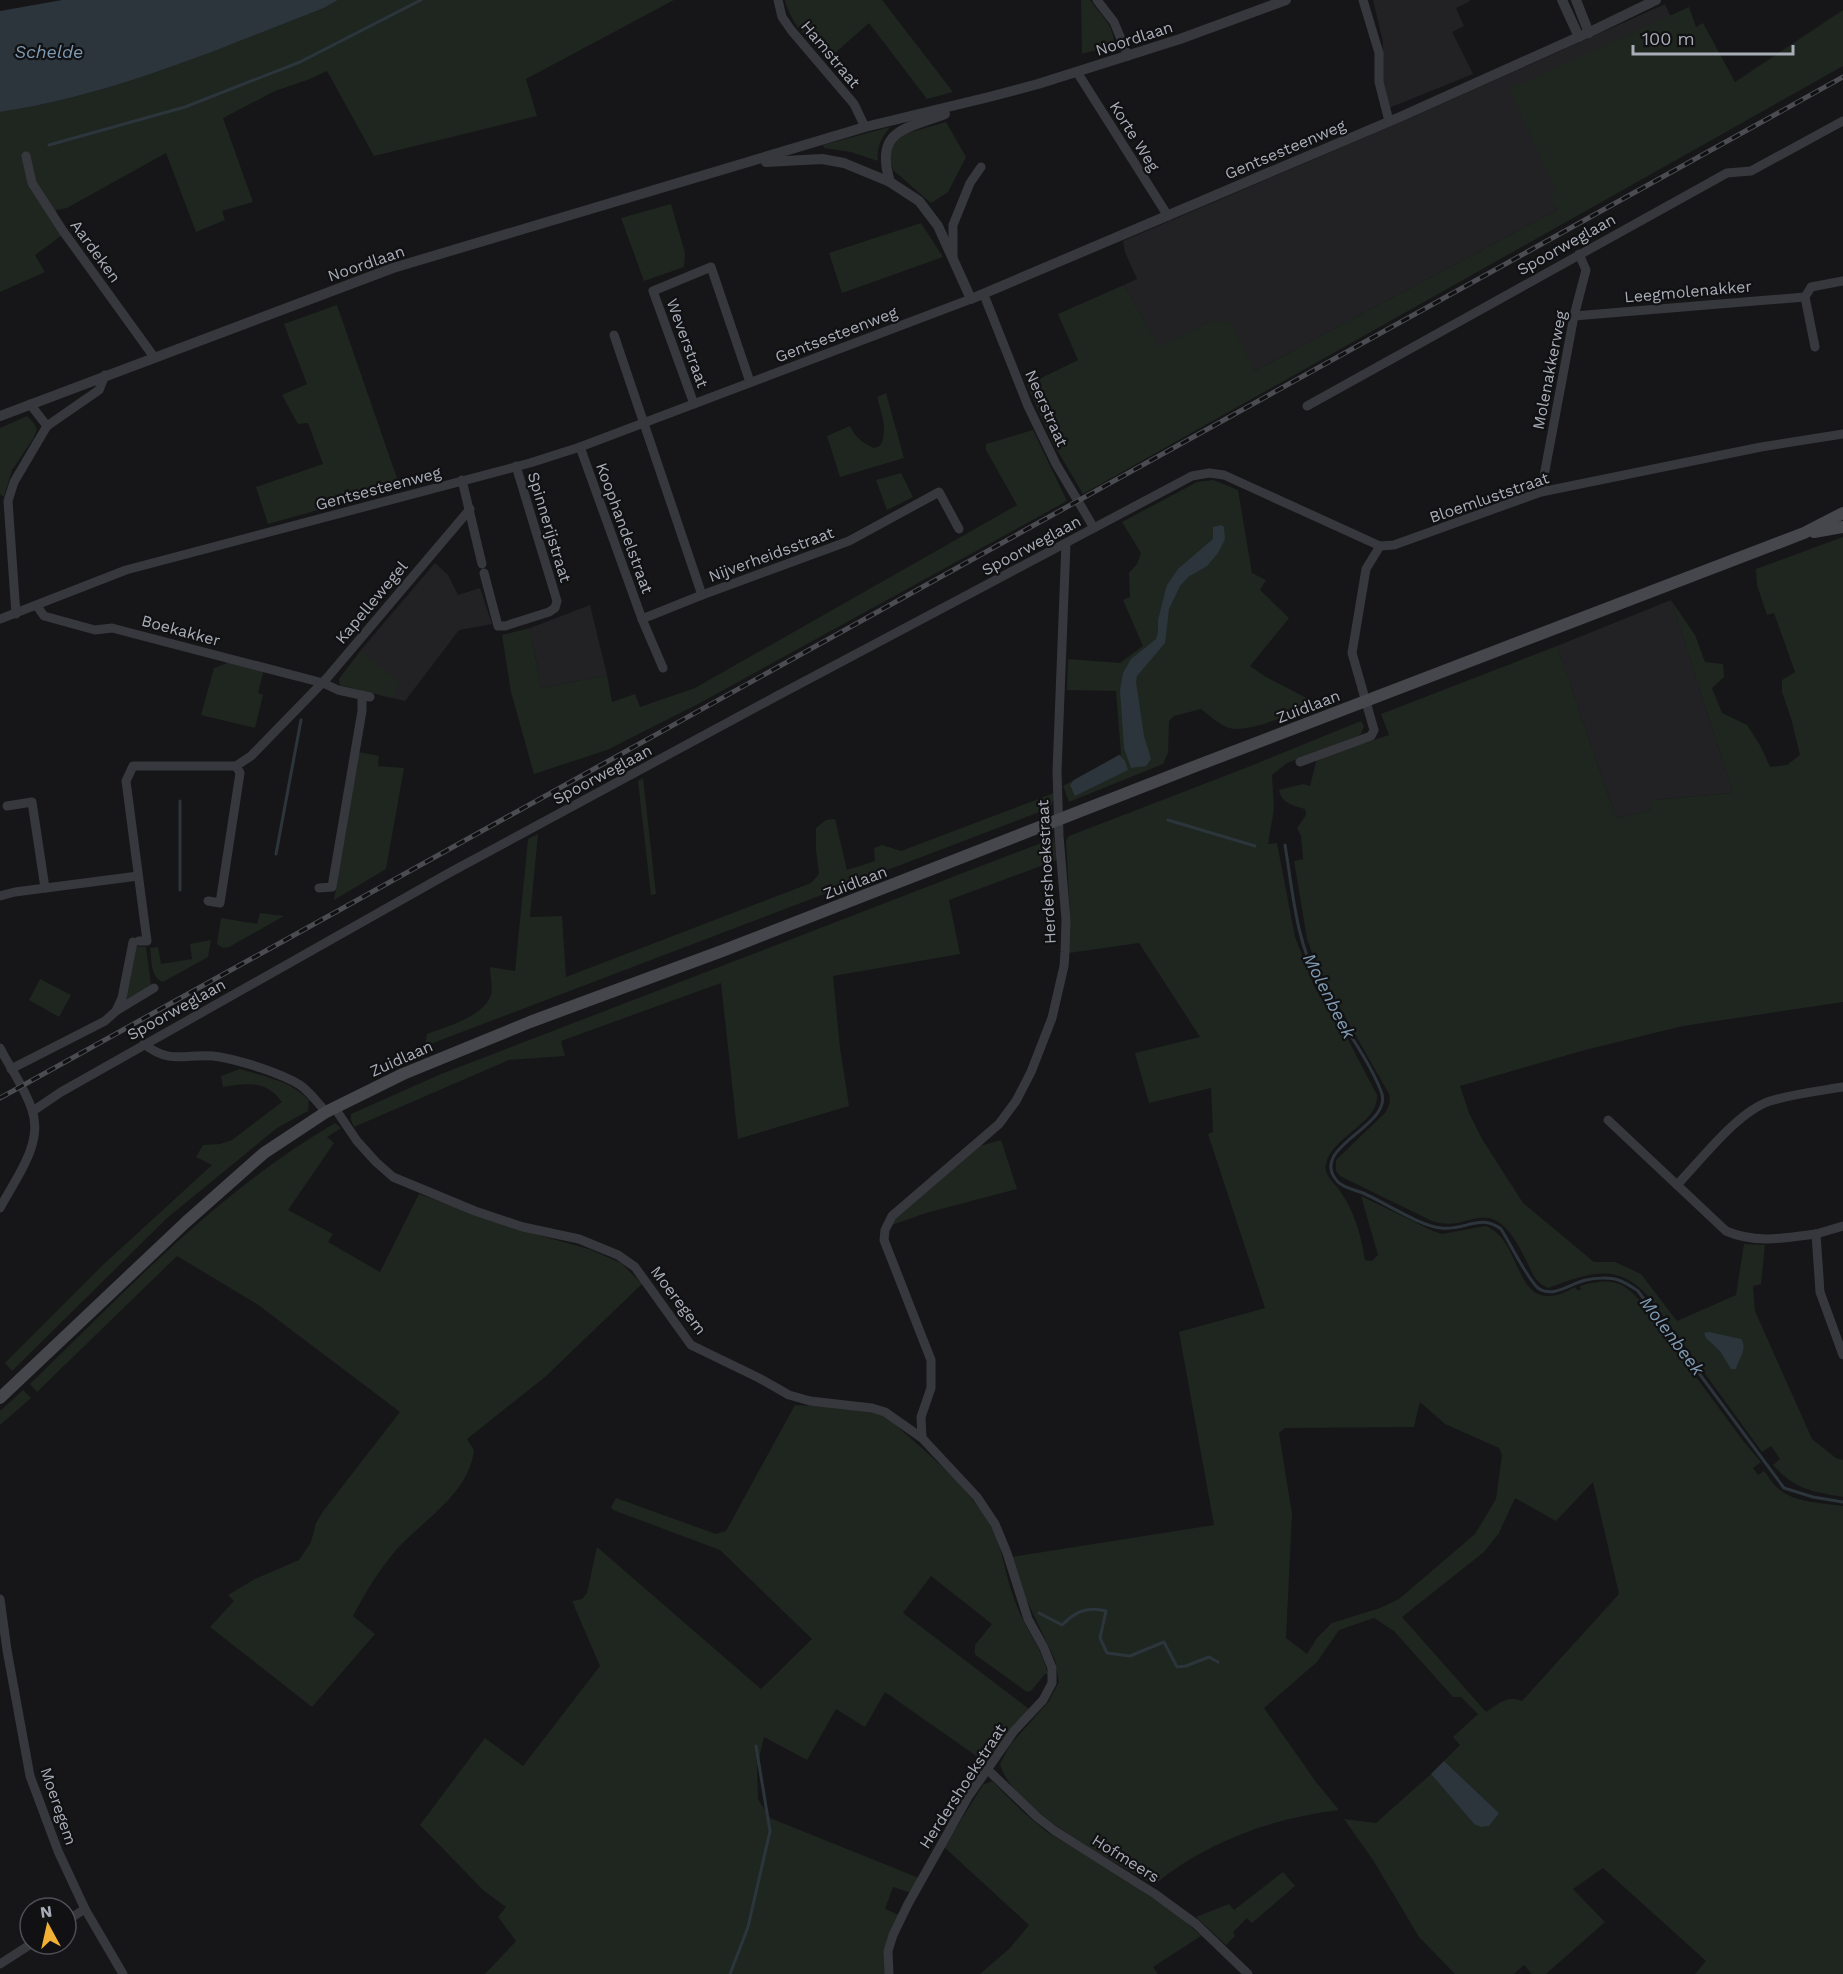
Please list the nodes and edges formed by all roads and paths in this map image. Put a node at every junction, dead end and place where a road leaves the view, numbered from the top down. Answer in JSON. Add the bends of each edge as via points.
{"nodes":[{"id":1,"x":778,"y":0,"type":"edge"},
{"id":2,"x":1286,"y":0,"type":"edge"},
{"id":3,"x":1363,"y":0,"type":"edge"},
{"id":4,"x":1562,"y":0,"type":"edge"},
{"id":5,"x":1576,"y":0,"type":"edge"},
{"id":6,"x":1656,"y":0,"type":"edge"},
{"id":7,"x":1101,"y":2,"type":"edge"},
{"id":8,"x":1584,"y":35,"type":"junction"},
{"id":9,"x":1128,"y":56,"type":"junction"},
{"id":10,"x":1077,"y":72,"type":"junction"},
{"id":11,"x":989,"y":97,"type":"junction"},
{"id":12,"x":1389,"y":121,"type":"junction"},
{"id":13,"x":1843,"y":121,"type":"edge"},
{"id":14,"x":865,"y":127,"type":"junction"},
{"id":15,"x":26,"y":156,"type":"dead end"},
{"id":16,"x":750,"y":162,"type":"junction"},
{"id":17,"x":981,"y":167,"type":"dead end"},
{"id":18,"x":890,"y":182,"type":"junction"},
{"id":19,"x":1168,"y":216,"type":"junction"},
{"id":20,"x":1579,"y":254,"type":"junction"},
{"id":21,"x":953,"y":257,"type":"junction"},
{"id":22,"x":1843,"y":281,"type":"edge"},
{"id":23,"x":984,"y":295,"type":"junction"},
{"id":24,"x":1805,"y":297,"type":"junction"},
{"id":25,"x":970,"y":299,"type":"junction"},
{"id":26,"x":1574,"y":316,"type":"junction"},
{"id":27,"x":614,"y":335,"type":"dead end"},
{"id":28,"x":1815,"y":347,"type":"dead end"},
{"id":29,"x":154,"y":357,"type":"junction"},
{"id":30,"x":105,"y":375,"type":"junction"},
{"id":31,"x":750,"y":382,"type":"junction"},
{"id":32,"x":30,"y":404,"type":"junction"},
{"id":33,"x":694,"y":404,"type":"junction"},
{"id":34,"x":1307,"y":406,"type":"dead end"},
{"id":35,"x":0,"y":416,"type":"edge"},
{"id":36,"x":643,"y":424,"type":"junction"},
{"id":37,"x":47,"y":426,"type":"junction"},
{"id":38,"x":1843,"y":434,"type":"edge"},
{"id":39,"x":580,"y":447,"type":"junction"},
{"id":40,"x":516,"y":466,"type":"junction"},
{"id":41,"x":462,"y":480,"type":"junction"},
{"id":42,"x":1541,"y":492,"type":"junction"},
{"id":43,"x":470,"y":509,"type":"junction"},
{"id":44,"x":1843,"y":513,"type":"edge"},
{"id":45,"x":1843,"y":527,"type":"edge"},
{"id":46,"x":1094,"y":528,"type":"junction"},
{"id":47,"x":959,"y":529,"type":"dead end"},
{"id":48,"x":1804,"y":533,"type":"junction"},
{"id":49,"x":1066,"y":543,"type":"junction"},
{"id":50,"x":1380,"y":546,"type":"junction"},
{"id":51,"x":702,"y":595,"type":"junction"},
{"id":52,"x":37,"y":606,"type":"junction"},
{"id":53,"x":16,"y":614,"type":"junction"},
{"id":54,"x":0,"y":619,"type":"edge"},
{"id":55,"x":642,"y":619,"type":"junction"},
{"id":56,"x":663,"y":668,"type":"dead end"},
{"id":57,"x":323,"y":682,"type":"junction"},
{"id":58,"x":1367,"y":702,"type":"junction"},
{"id":59,"x":1300,"y":762,"type":"dead end"},
{"id":60,"x":236,"y":766,"type":"junction"},
{"id":61,"x":8,"y":806,"type":"dead end"},
{"id":62,"x":1058,"y":821,"type":"junction"},
{"id":63,"x":138,"y":876,"type":"junction"},
{"id":64,"x":45,"y":888,"type":"junction"},
{"id":65,"x":319,"y":888,"type":"dead end"},
{"id":66,"x":0,"y":896,"type":"edge"},
{"id":67,"x":208,"y":901,"type":"dead end"},
{"id":68,"x":154,"y":988,"type":"dead end"},
{"id":69,"x":116,"y":1011,"type":"junction"},
{"id":70,"x":144,"y":1044,"type":"junction"},
{"id":71,"x":0,"y":1048,"type":"edge"},
{"id":72,"x":11,"y":1069,"type":"junction"},
{"id":73,"x":1843,"y":1087,"type":"edge"},
{"id":74,"x":330,"y":1109,"type":"junction"},
{"id":75,"x":33,"y":1111,"type":"junction"},
{"id":76,"x":1608,"y":1120,"type":"dead end"},
{"id":77,"x":1677,"y":1185,"type":"junction"},
{"id":78,"x":0,"y":1208,"type":"edge"},
{"id":79,"x":1843,"y":1226,"type":"edge"},
{"id":80,"x":1816,"y":1234,"type":"junction"},
{"id":81,"x":1843,"y":1355,"type":"edge"},
{"id":82,"x":0,"y":1398,"type":"edge"},
{"id":83,"x":922,"y":1438,"type":"junction"},
{"id":84,"x":0,"y":1599,"type":"edge"},
{"id":85,"x":988,"y":1770,"type":"junction"},
{"id":86,"x":85,"y":1909,"type":"junction"},
{"id":87,"x":78,"y":1913,"type":"edge"},
{"id":88,"x":18,"y":1952,"type":"edge"},
{"id":89,"x":0,"y":1964,"type":"edge"},
{"id":90,"x":123,"y":1974,"type":"edge"},
{"id":91,"x":889,"y":1974,"type":"edge"},
{"id":92,"x":1248,"y":1974,"type":"edge"}],
"edges":[{"from":1,"to":14,"type":"street","name":"Hamstraat","via":[[790,30],[854,104]]},
{"from":2,"to":9,"type":"street","name":"Noordlaan"},
{"from":3,"to":12,"type":"street","via":[[1378,47],[1379,82]]},
{"from":4,"to":8,"type":"street"},
{"from":5,"to":8,"type":"street"},
{"from":6,"to":8,"type":"street","name":"Gentsesteenweg"},
{"from":7,"to":9,"type":"street"},
{"from":8,"to":12,"type":"street","name":"Gentsesteenweg"},
{"from":9,"to":10,"type":"street","name":"Noordlaan"},
{"from":10,"to":11,"type":"street","name":"Noordlaan"},
{"from":10,"to":19,"type":"street","name":"Korte Weg"},
{"from":11,"to":14,"type":"street","name":"Noordlaan"},
{"from":11,"to":18,"type":"street","name":"Noordlaan","via":[[897,133],[885,157]]},
{"from":12,"to":19,"type":"street","name":"Gentsesteenweg"},
{"from":13,"to":20,"type":"street","name":"Spoorweglaan","via":[[1751,171],[1727,173]]},
{"from":14,"to":16,"type":"street","name":"Noordlaan"},
{"from":15,"to":29,"type":"street","name":"Aardeken","via":[[32,183]]},
{"from":16,"to":18,"type":"street","name":"Noordlaan","via":[[822,159],[844,163]]},
{"from":16,"to":29,"type":"street","name":"Noordlaan","via":[[393,268]]},
{"from":17,"to":21,"type":"street","via":[[970,183],[954,225]]},
{"from":18,"to":21,"type":"street","name":"Noordlaan","via":[[919,201],[938,226]]},
{"from":19,"to":23,"type":"street","name":"Gentsesteenweg"},
{"from":20,"to":26,"type":"street","name":"Molenakkerweg","via":[[1586,270]]},
{"from":20,"to":34,"type":"street","name":"Spoorweglaan"},
{"from":21,"to":25,"type":"street","name":"Noordlaan"},
{"from":22,"to":24,"type":"street","name":"Leegmolenakker","via":[[1811,287]]},
{"from":23,"to":25,"type":"street","name":"Gentsesteenweg"},
{"from":23,"to":46,"type":"street","name":"Neerstraat","via":[[1028,406]]},
{"from":24,"to":26,"type":"street","name":"Leegmolenakker"},
{"from":24,"to":28,"type":"street"},
{"from":25,"to":31,"type":"street","name":"Gentsesteenweg"},
{"from":26,"to":42,"type":"street","name":"Molenakkerweg"},
{"from":27,"to":36,"type":"street","name":"Nijverheidsstraat"},
{"from":29,"to":30,"type":"street","name":"Noordlaan"},
{"from":30,"to":32,"type":"street","name":"Noordlaan"},
{"from":30,"to":37,"type":"street","via":[[99,390]]},
{"from":31,"to":33,"type":"street","name":"Gentsesteenweg"},
{"from":31,"to":33,"type":"street","name":"Weverstraat","via":[[711,267],[654,291]]},
{"from":32,"to":35,"type":"street","name":"Noordlaan"},
{"from":32,"to":37,"type":"street"},
{"from":33,"to":36,"type":"street","name":"Gentsesteenweg"},
{"from":36,"to":39,"type":"street","name":"Gentsesteenweg"},
{"from":36,"to":51,"type":"street","name":"Nijverheidsstraat"},
{"from":37,"to":53,"type":"street","via":[[22,466],[8,501]]},
{"from":38,"to":42,"type":"street","name":"Bloemluststraat"},
{"from":39,"to":40,"type":"street","name":"Gentsesteenweg"},
{"from":39,"to":55,"type":"street","name":"Koophandelstraat"},
{"from":40,"to":41,"type":"street","name":"Gentsesteenweg"},
{"from":40,"to":43,"type":"street","name":"Spinnerijstraat","via":[[557,601],[555,608],[498,626]]},
{"from":41,"to":43,"type":"street"},
{"from":41,"to":52,"type":"street","name":"Gentsesteenweg","via":[[126,570]]},
{"from":42,"to":50,"type":"street","name":"Bloemluststraat","via":[[1404,543]]},
{"from":43,"to":57,"type":"street","name":"Kapellewegel"},
{"from":44,"to":48,"type":"main road","name":"Zuidlaan"},
{"from":45,"to":48,"type":"main road","name":"Zuidlaan"},
{"from":46,"to":49,"type":"street","name":"Spoorweglaan"},
{"from":46,"to":50,"type":"street","name":"Spoorweglaan","via":[[1192,476],[1209,473],[1224,475]]},
{"from":47,"to":51,"type":"street","name":"Nijverheidsstraat","via":[[939,492],[849,541]]},
{"from":48,"to":58,"type":"main road","name":"Zuidlaan"},
{"from":49,"to":62,"type":"street","name":"Herdershoekstraat","via":[[1058,707]]},
{"from":49,"to":70,"type":"street","name":"Spoorweglaan","via":[[449,873]]},
{"from":50,"to":58,"type":"street","via":[[1366,569],[1352,653]]},
{"from":51,"to":55,"type":"street","name":"Koophandelstraat"},
{"from":52,"to":53,"type":"street","name":"Gentsesteenweg"},
{"from":52,"to":57,"type":"street","name":"Boekakker","via":[[44,616],[95,630],[112,628]]},
{"from":53,"to":54,"type":"street","name":"Gentsesteenweg"},
{"from":55,"to":56,"type":"street","name":"Koophandelstraat"},
{"from":57,"to":60,"type":"street","name":"Kapellewegel","via":[[251,756]]},
{"from":57,"to":65,"type":"street","via":[[366,696],[332,886]]},
{"from":58,"to":59,"type":"street","via":[[1374,730],[1371,736]]},
{"from":58,"to":62,"type":"main road","name":"Zuidlaan"},
{"from":60,"to":63,"type":"street","via":[[133,766],[126,781]]},
{"from":60,"to":67,"type":"street","via":[[240,773],[220,903]]},
{"from":61,"to":64,"type":"street","via":[[32,802]]},
{"from":62,"to":74,"type":"main road","name":"Zuidlaan","via":[[530,1022]]},
{"from":62,"to":83,"type":"street","name":"Herdershoekstraat","via":[[1065,952],[1047,1036],[1017,1101],[999,1124],[892,1216],[885,1230],[884,1240],[931,1360],[931,1388],[921,1417]]},
{"from":63,"to":64,"type":"street"},
{"from":63,"to":69,"type":"street","via":[[147,941],[136,942]]},
{"from":64,"to":66,"type":"street"},
{"from":68,"to":69,"type":"street"},
{"from":69,"to":72,"type":"street","via":[[105,1021]]},
{"from":70,"to":74,"type":"street","name":"Moeregem","via":[[171,1058],[220,1057],[274,1073],[301,1085]]},
{"from":70,"to":75,"type":"street","name":"Spoorweglaan"},
{"from":71,"to":72,"type":"street"},
{"from":72,"to":75,"type":"street"},
{"from":73,"to":77,"type":"street","via":[[1769,1101],[1749,1112]]},
{"from":74,"to":82,"type":"main road","name":"Zuidlaan","via":[[264,1153]]},
{"from":74,"to":83,"type":"street","name":"Moeregem","via":[[393,1177],[475,1211],[579,1239],[618,1254],[635,1267],[691,1346],[789,1395],[885,1412]]},
{"from":75,"to":78,"type":"street","via":[[35,1133],[31,1149]]},
{"from":76,"to":77,"type":"street"},
{"from":77,"to":80,"type":"street","via":[[1726,1231],[1740,1237],[1759,1240]]},
{"from":79,"to":80,"type":"street"},
{"from":80,"to":81,"type":"street","via":[[1820,1292]]},
{"from":83,"to":85,"type":"street","name":"Herdershoekstraat","via":[[977,1497],[995,1524],[1028,1619],[1052,1668],[1050,1689],[1014,1731]]},
{"from":84,"to":86,"type":"street","name":"Moeregem","via":[[30,1776]]},
{"from":85,"to":91,"type":"street","name":"Herdershoekstraat","via":[[968,1797],[908,1904],[888,1951]]},
{"from":85,"to":92,"type":"street","name":"Hofmeers","via":[[1055,1832],[1196,1924]]},
{"from":86,"to":87,"type":"street"},
{"from":86,"to":90,"type":"street","name":"Moeregem"},
{"from":88,"to":89,"type":"street"}]}
